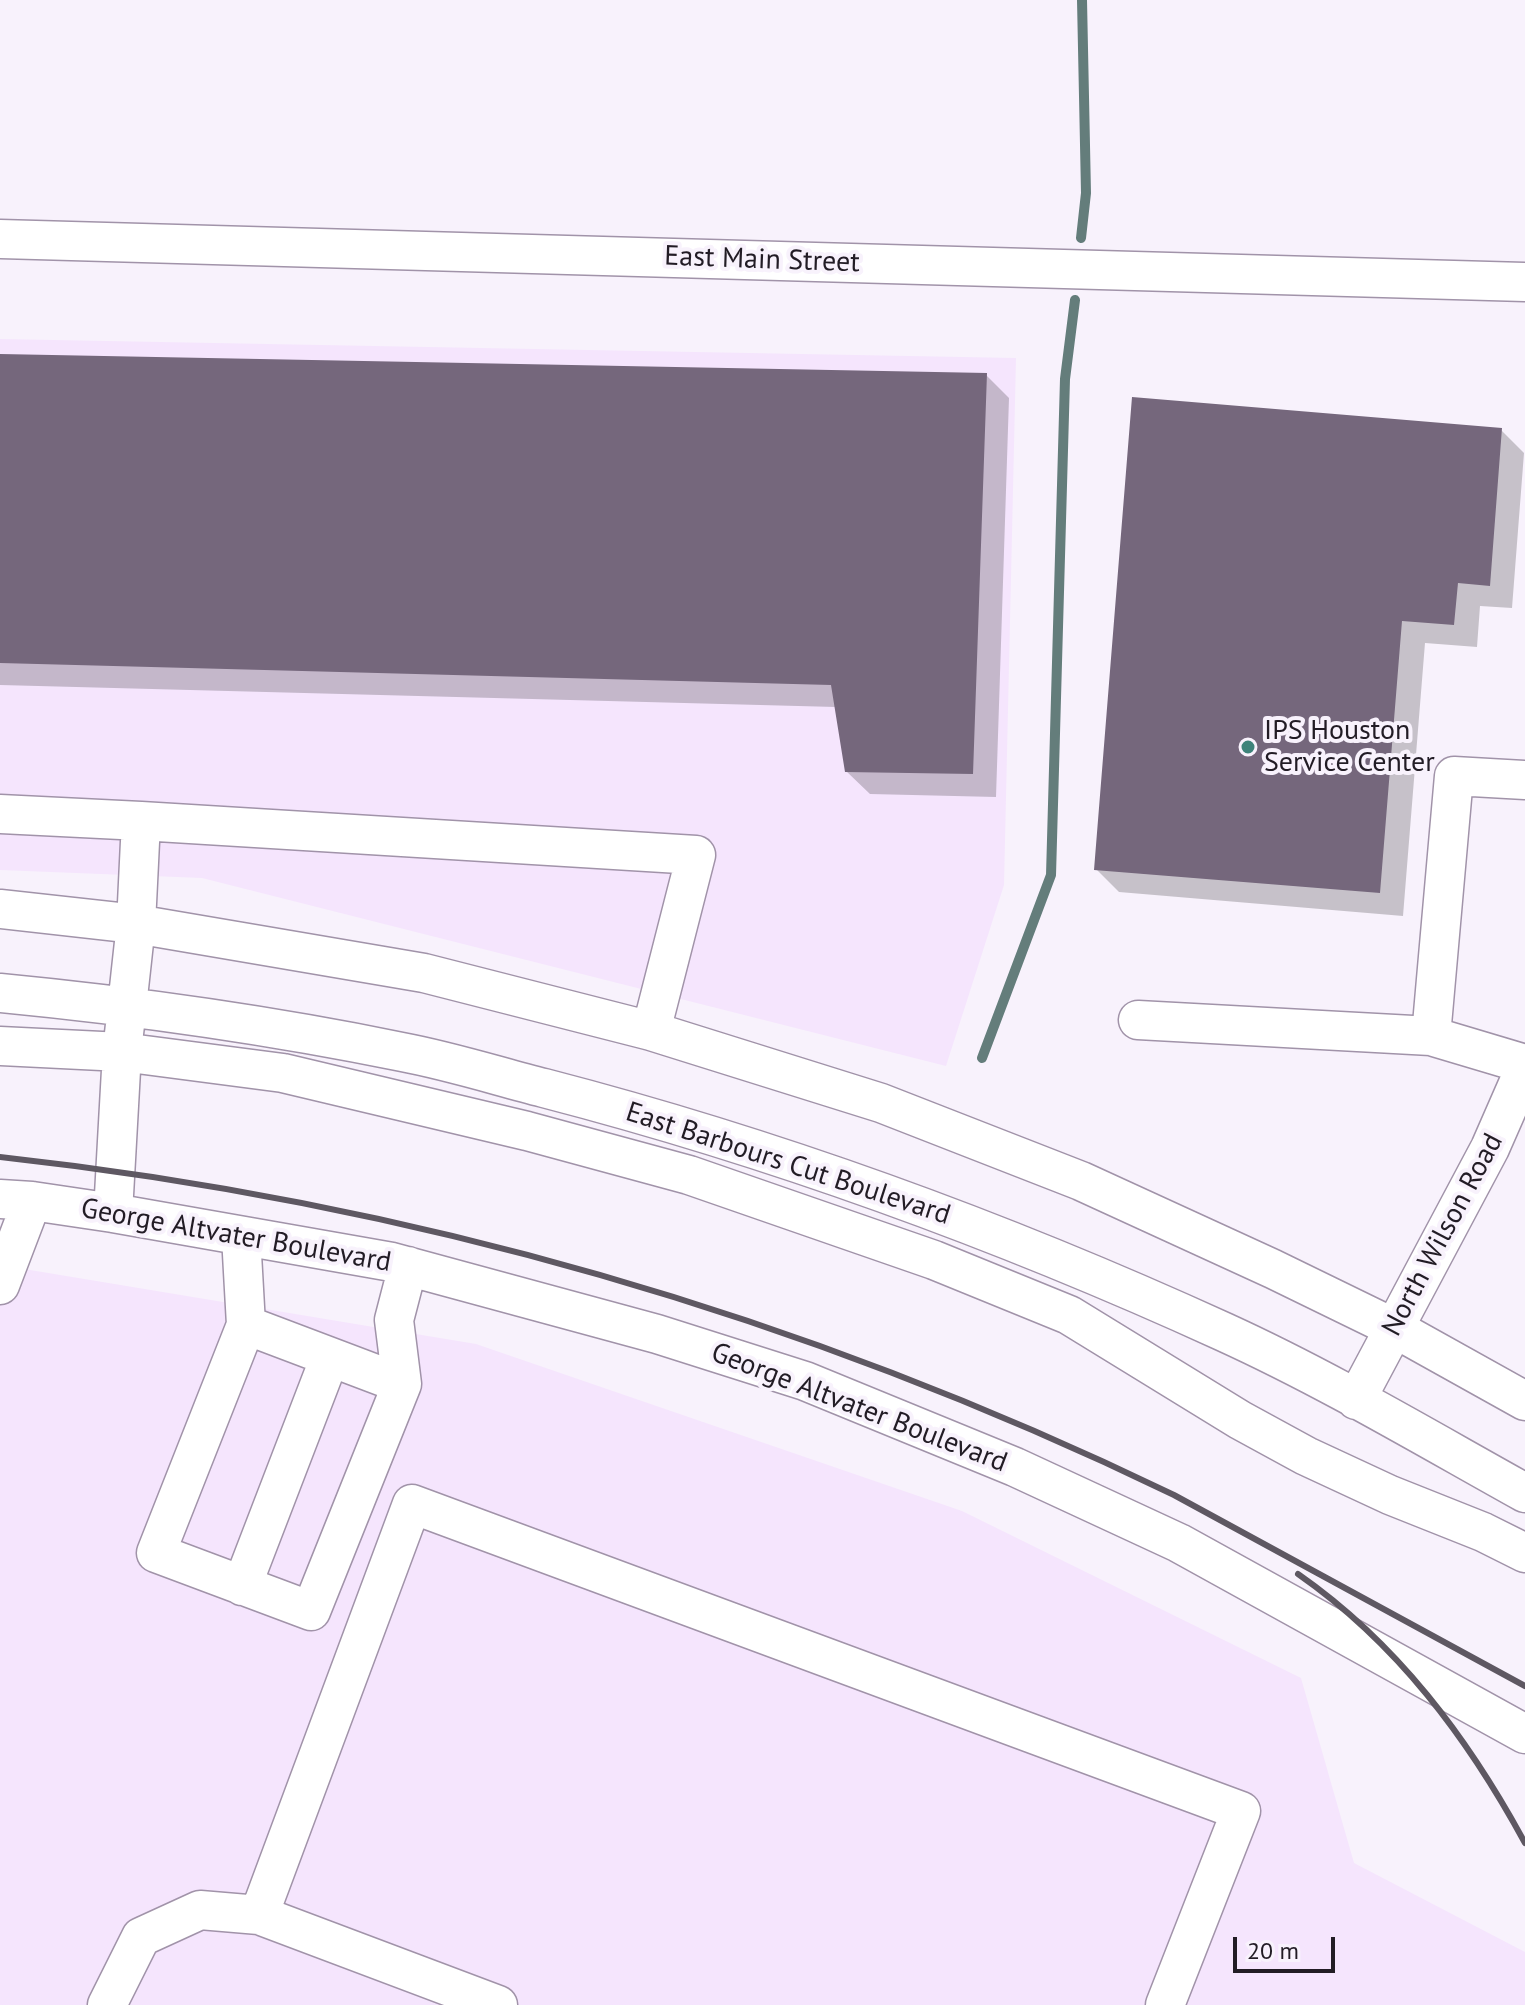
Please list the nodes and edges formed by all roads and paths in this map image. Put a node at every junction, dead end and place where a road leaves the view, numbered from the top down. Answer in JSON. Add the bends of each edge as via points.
{"nodes":[{"id":1,"x":0,"y":239,"type":"edge"},
{"id":2,"x":1525,"y":282,"type":"edge"},
{"id":3,"x":1525,"y":780,"type":"edge"},
{"id":4,"x":0,"y":814,"type":"edge"},
{"id":5,"x":141,"y":821,"type":"junction"},
{"id":6,"x":0,"y":909,"type":"edge"},
{"id":7,"x":136,"y":924,"type":"junction"},
{"id":8,"x":0,"y":993,"type":"edge"},
{"id":9,"x":126,"y":1005,"type":"junction"},
{"id":10,"x":1138,"y":1020,"type":"dead end"},
{"id":11,"x":651,"y":1031,"type":"junction"},
{"id":12,"x":1431,"y":1036,"type":"junction"},
{"id":13,"x":0,"y":1046,"type":"edge"},
{"id":14,"x":122,"y":1052,"type":"junction"},
{"id":15,"x":1525,"y":1066,"type":"edge"},
{"id":16,"x":16,"y":1200,"type":"edge"},
{"id":17,"x":113,"y":1213,"type":"junction"},
{"id":18,"x":241,"y":1236,"type":"junction"},
{"id":19,"x":408,"y":1266,"type":"junction"},
{"id":20,"x":0,"y":1285,"type":"edge"},
{"id":21,"x":246,"y":1325,"type":"junction"},
{"id":22,"x":1394,"y":1328,"type":"junction"},
{"id":23,"x":330,"y":1357,"type":"junction"},
{"id":24,"x":402,"y":1384,"type":"junction"},
{"id":25,"x":1356,"y":1400,"type":"junction"},
{"id":26,"x":1525,"y":1401,"type":"edge"},
{"id":27,"x":1525,"y":1493,"type":"edge"},
{"id":28,"x":1525,"y":1553,"type":"edge"},
{"id":29,"x":242,"y":1586,"type":"junction"},
{"id":30,"x":1525,"y":1734,"type":"edge"},
{"id":31,"x":259,"y":1915,"type":"junction"},
{"id":32,"x":107,"y":2005,"type":"edge"},
{"id":33,"x":498,"y":2005,"type":"edge"},
{"id":34,"x":1165,"y":2005,"type":"edge"}],
"edges":[{"from":1,"to":2,"type":"street","name":"East Main Street"},
{"from":3,"to":12,"type":"street","via":[[1454,776]]},
{"from":4,"to":5,"type":"street"},
{"from":5,"to":7,"type":"street"},
{"from":5,"to":11,"type":"street","via":[[696,855]]},
{"from":6,"to":7,"type":"street"},
{"from":7,"to":9,"type":"street"},
{"from":7,"to":11,"type":"street","via":[[424,973]]},
{"from":8,"to":9,"type":"street","name":"East Barbours Cut Boulevard"},
{"from":9,"to":14,"type":"street"},
{"from":9,"to":25,"type":"street","name":"East Barbours Cut Boulevard","via":[[404,1052],[654,1117],[865,1184],[1053,1257],[1198,1321]]},
{"from":10,"to":12,"type":"street"},
{"from":11,"to":22,"type":"street","via":[[881,1103],[1081,1181]]},
{"from":12,"to":15,"type":"street"},
{"from":13,"to":14,"type":"street"},
{"from":14,"to":17,"type":"street"},
{"from":14,"to":28,"type":"street","via":[[283,1073],[527,1131],[689,1175],[934,1260],[1069,1315],[1306,1456]]},
{"from":15,"to":22,"type":"street","name":"North Wilson Road","via":[[1490,1148]]},
{"from":16,"to":17,"type":"street","name":"George Altvater Boulevard"},
{"from":16,"to":20,"type":"street"},
{"from":17,"to":18,"type":"street","name":"George Altvater Boulevard"},
{"from":18,"to":19,"type":"street","name":"George Altvater Boulevard"},
{"from":18,"to":21,"type":"street"},
{"from":19,"to":24,"type":"street","via":[[394,1320]]},
{"from":19,"to":30,"type":"street","name":"George Altvater Boulevard","via":[[805,1381],[1015,1467],[1179,1543]]},
{"from":21,"to":23,"type":"street"},
{"from":21,"to":29,"type":"street","via":[[156,1553]]},
{"from":22,"to":25,"type":"street","name":"North Wilson Road"},
{"from":22,"to":26,"type":"street"},
{"from":23,"to":24,"type":"street"},
{"from":23,"to":29,"type":"street"},
{"from":24,"to":29,"type":"street","via":[[311,1611]]},
{"from":25,"to":27,"type":"street","name":"East Barbours Cut Boulevard"},
{"from":31,"to":32,"type":"street","via":[[200,1910],[141,1937]]},
{"from":31,"to":33,"type":"street"},
{"from":31,"to":34,"type":"street","via":[[412,1504],[1241,1811]]}]}
